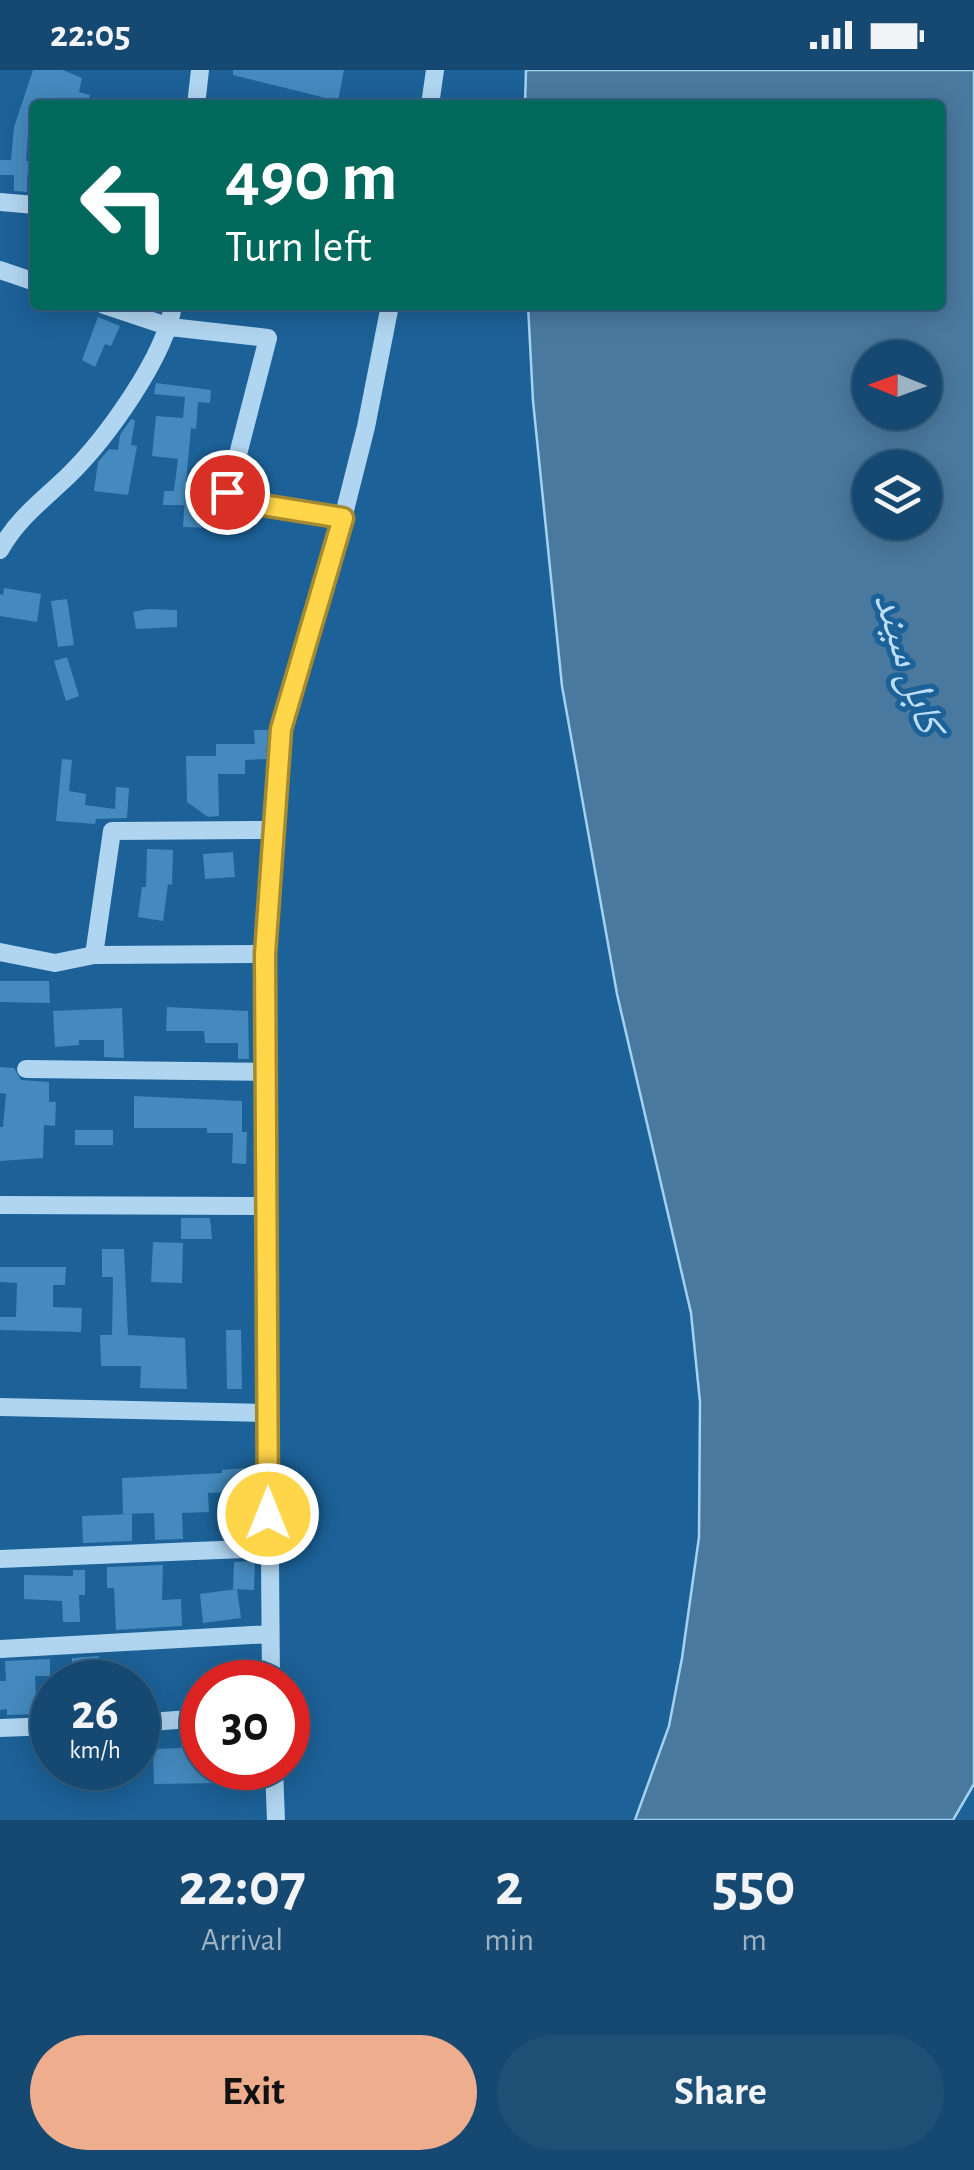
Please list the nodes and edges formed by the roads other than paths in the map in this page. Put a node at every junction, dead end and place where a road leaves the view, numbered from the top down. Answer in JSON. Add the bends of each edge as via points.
{"nodes":[{"id":1,"x":200,"y":70,"type":"edge"},
{"id":2,"x":435,"y":70,"type":"edge"},
{"id":3,"x":197,"y":100,"type":"edge"},
{"id":4,"x":431,"y":100,"type":"edge"},
{"id":5,"x":0,"y":202,"type":"edge"},
{"id":6,"x":30,"y":205,"type":"edge"},
{"id":7,"x":0,"y":270,"type":"edge"},
{"id":8,"x":30,"y":280,"type":"edge"},
{"id":9,"x":119,"y":310,"type":"edge"},
{"id":10,"x":172,"y":310,"type":"edge"},
{"id":11,"x":389,"y":310,"type":"edge"},
{"id":12,"x":170,"y":327,"type":"junction"},
{"id":13,"x":343,"y":518,"type":"junction"},
{"id":14,"x":0,"y":550,"type":"edge"},
{"id":15,"x":273,"y":830,"type":"junction"},
{"id":16,"x":0,"y":952,"type":"edge"},
{"id":17,"x":265,"y":954,"type":"junction"},
{"id":18,"x":94,"y":956,"type":"junction"},
{"id":19,"x":26,"y":1068,"type":"dead end"},
{"id":20,"x":268,"y":1072,"type":"junction"},
{"id":21,"x":0,"y":1205,"type":"edge"},
{"id":22,"x":268,"y":1206,"type":"junction"},
{"id":23,"x":0,"y":1408,"type":"edge"},
{"id":24,"x":268,"y":1413,"type":"junction"},
{"id":25,"x":268,"y":1548,"type":"junction"},
{"id":26,"x":0,"y":1559,"type":"edge"},
{"id":27,"x":270,"y":1634,"type":"junction"},
{"id":28,"x":0,"y":1649,"type":"edge"},
{"id":29,"x":271,"y":1660,"type":"edge"},
{"id":30,"x":30,"y":1727,"type":"edge"},
{"id":31,"x":0,"y":1728,"type":"edge"},
{"id":32,"x":275,"y":1790,"type":"edge"},
{"id":33,"x":276,"y":1820,"type":"edge"}],
"edges":[{"from":1,"to":3,"type":"street"},
{"from":2,"to":4,"type":"street"},
{"from":5,"to":6,"type":"street"},
{"from":7,"to":8,"type":"street"},
{"from":9,"to":12,"type":"street"},
{"from":10,"to":12,"type":"street"},
{"from":11,"to":13,"type":"street"},
{"from":12,"to":13,"type":"street","via":[[268,338],[228,497]]},
{"from":12,"to":14,"type":"street","via":[[125,407],[72,472],[12,527]]},
{"from":13,"to":15,"type":"street","via":[[281,729]]},
{"from":15,"to":17,"type":"street"},
{"from":15,"to":18,"type":"street","via":[[112,831]]},
{"from":16,"to":18,"type":"street","via":[[55,962]]},
{"from":17,"to":18,"type":"street"},
{"from":17,"to":20,"type":"street"},
{"from":19,"to":20,"type":"street"},
{"from":20,"to":22,"type":"street"},
{"from":21,"to":22,"type":"street"},
{"from":22,"to":24,"type":"street"},
{"from":23,"to":24,"type":"street"},
{"from":24,"to":25,"type":"street"},
{"from":25,"to":26,"type":"street"},
{"from":25,"to":27,"type":"street"},
{"from":27,"to":28,"type":"street"},
{"from":27,"to":29,"type":"street"},
{"from":30,"to":31,"type":"street"},
{"from":32,"to":33,"type":"street"}]}
